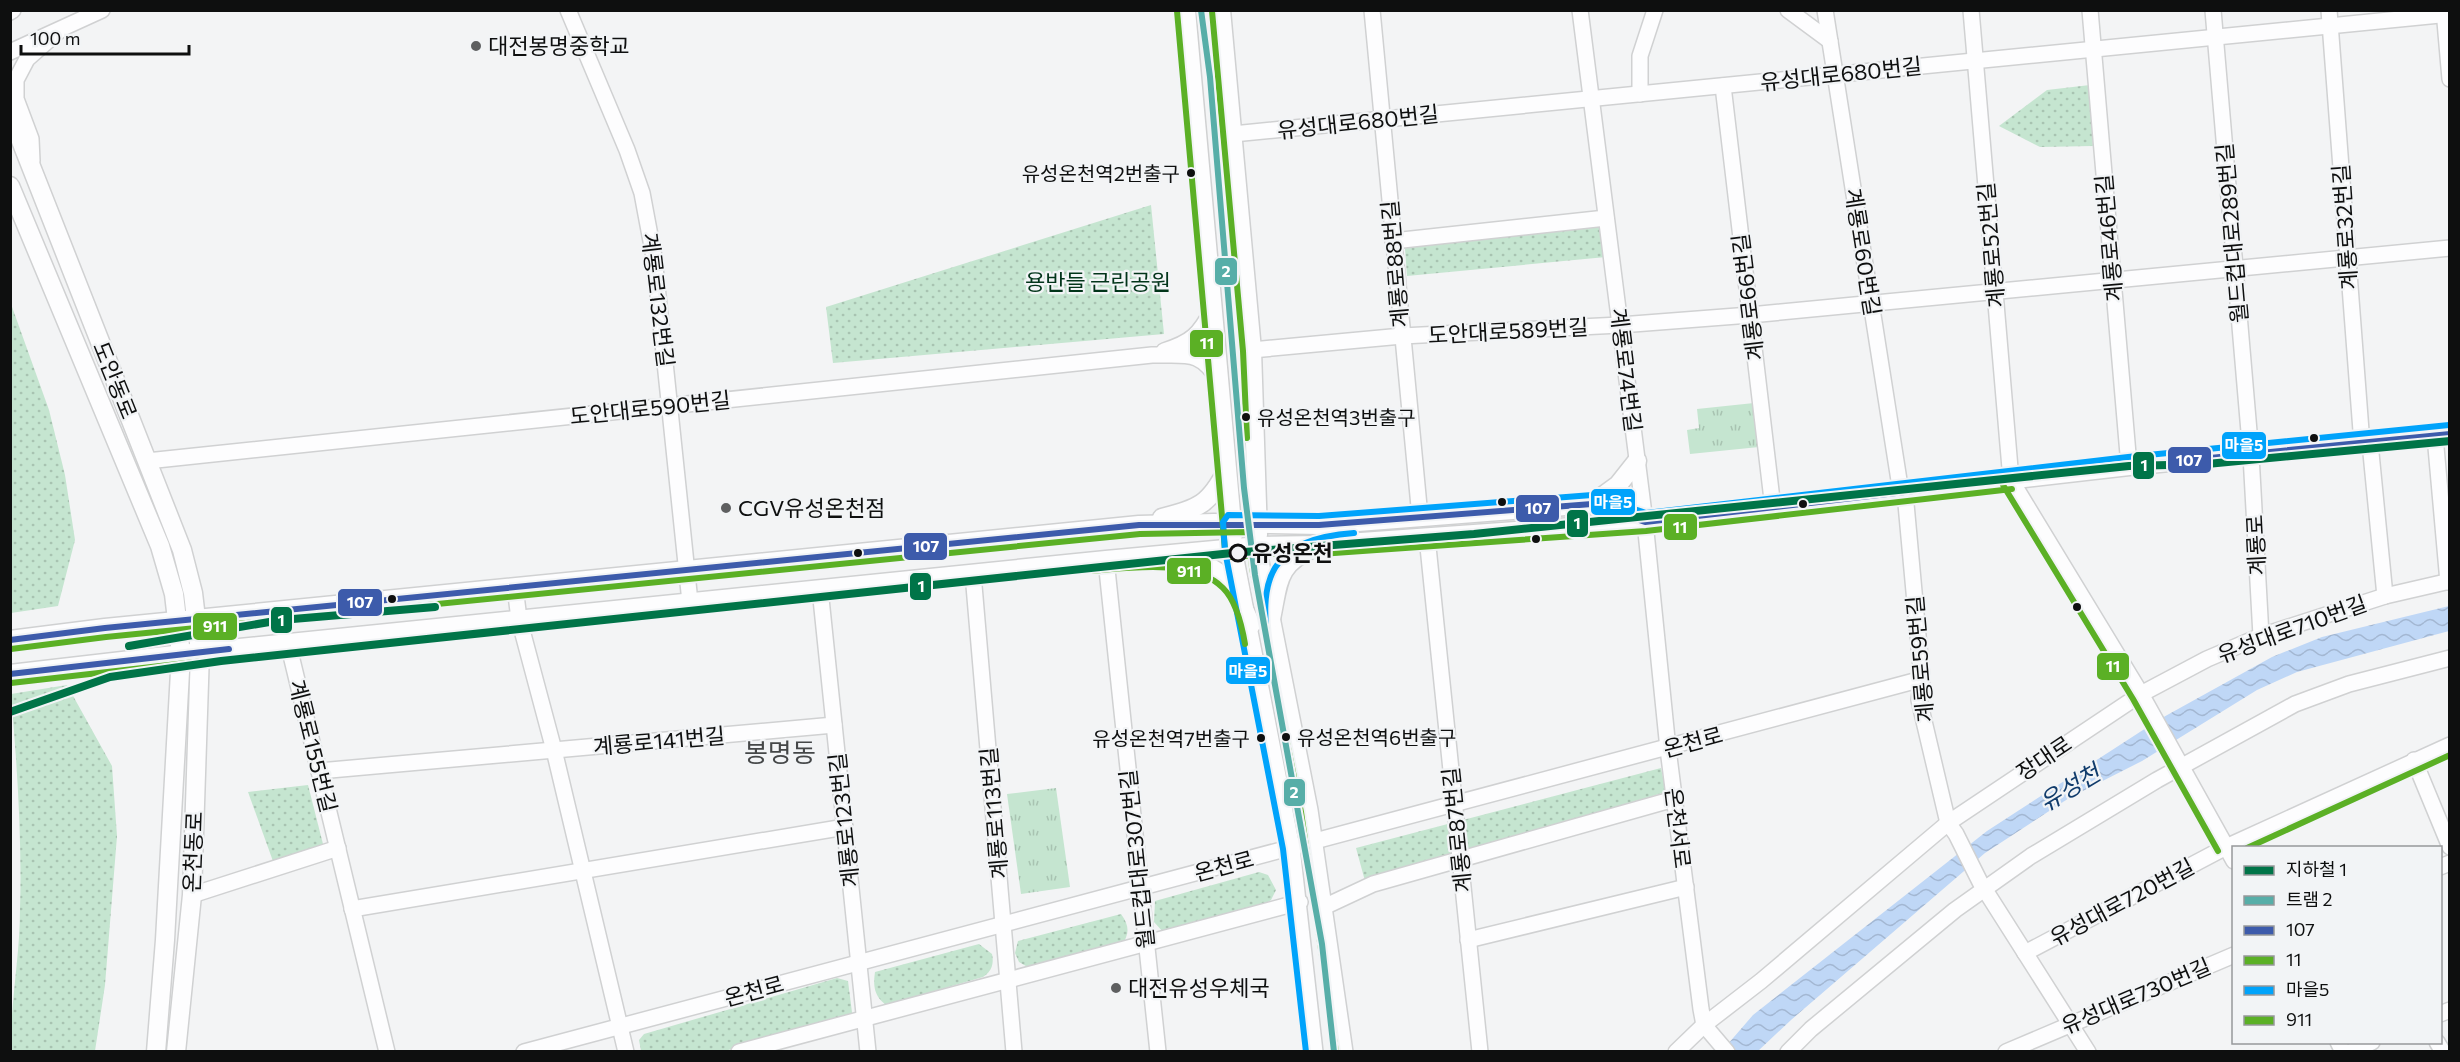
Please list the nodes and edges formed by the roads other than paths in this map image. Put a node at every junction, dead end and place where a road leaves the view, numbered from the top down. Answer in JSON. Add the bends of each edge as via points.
{"nodes":[{"id":1,"x":102,"y":10,"type":"edge"},
{"id":2,"x":568,"y":10,"type":"edge"},
{"id":3,"x":1186,"y":10,"type":"edge"},
{"id":4,"x":1221,"y":10,"type":"edge"},
{"id":5,"x":1372,"y":10,"type":"edge"},
{"id":6,"x":1580,"y":10,"type":"edge"},
{"id":7,"x":1655,"y":10,"type":"edge"},
{"id":8,"x":1788,"y":10,"type":"edge"},
{"id":9,"x":1825,"y":10,"type":"edge"},
{"id":10,"x":1971,"y":10,"type":"edge"},
{"id":11,"x":2090,"y":10,"type":"edge"},
{"id":12,"x":2213,"y":10,"type":"edge"},
{"id":13,"x":2446,"y":13,"type":"edge"},
{"id":14,"x":2329,"y":18,"type":"edge"},
{"id":15,"x":60,"y":30,"type":"junction"},
{"id":16,"x":2215,"y":37,"type":"junction"},
{"id":17,"x":1830,"y":41,"type":"junction"},
{"id":18,"x":2093,"y":49,"type":"junction"},
{"id":19,"x":10,"y":52,"type":"edge"},
{"id":20,"x":1975,"y":61,"type":"junction"},
{"id":21,"x":1835,"y":75,"type":"junction"},
{"id":22,"x":2450,"y":79,"type":"edge"},
{"id":23,"x":1723,"y":86,"type":"junction"},
{"id":24,"x":1640,"y":94,"type":"junction"},
{"id":25,"x":1591,"y":99,"type":"junction"},
{"id":26,"x":10,"y":114,"type":"edge"},
{"id":27,"x":1382,"y":119,"type":"junction"},
{"id":28,"x":1233,"y":134,"type":"junction"},
{"id":29,"x":32,"y":170,"type":"junction"},
{"id":30,"x":10,"y":186,"type":"edge"},
{"id":31,"x":1606,"y":219,"type":"junction"},
{"id":32,"x":1393,"y":241,"type":"junction"},
{"id":33,"x":2450,"y":248,"type":"edge"},
{"id":34,"x":2348,"y":258,"type":"junction"},
{"id":35,"x":2235,"y":268,"type":"junction"},
{"id":36,"x":2112,"y":280,"type":"junction"},
{"id":37,"x":1995,"y":291,"type":"junction"},
{"id":38,"x":1871,"y":303,"type":"junction"},
{"id":39,"x":1214,"y":309,"type":"junction"},
{"id":40,"x":1750,"y":315,"type":"junction"},
{"id":41,"x":1620,"y":325,"type":"junction"},
{"id":42,"x":1402,"y":336,"type":"junction"},
{"id":43,"x":1252,"y":350,"type":"junction"},
{"id":44,"x":1152,"y":355,"type":"junction"},
{"id":45,"x":1220,"y":384,"type":"junction"},
{"id":46,"x":671,"y":406,"type":"junction"},
{"id":47,"x":2442,"y":435,"type":"edge"},
{"id":48,"x":2366,"y":443,"type":"junction"},
{"id":49,"x":2251,"y":455,"type":"junction"},
{"id":50,"x":147,"y":461,"type":"junction"},
{"id":51,"x":1637,"y":461,"type":"junction"},
{"id":52,"x":2129,"y":466,"type":"junction"},
{"id":53,"x":1228,"y":468,"type":"junction"},
{"id":54,"x":2012,"y":480,"type":"junction"},
{"id":55,"x":1903,"y":493,"type":"junction"},
{"id":56,"x":1592,"y":504,"type":"junction"},
{"id":57,"x":1773,"y":508,"type":"junction"},
{"id":58,"x":1420,"y":517,"type":"junction"},
{"id":59,"x":1645,"y":522,"type":"junction"},
{"id":60,"x":1233,"y":523,"type":"junction"},
{"id":61,"x":1258,"y":523,"type":"junction"},
{"id":62,"x":1139,"y":525,"type":"junction"},
{"id":63,"x":1427,"y":537,"type":"junction"},
{"id":64,"x":1320,"y":545,"type":"junction"},
{"id":65,"x":1258,"y":546,"type":"junction"},
{"id":66,"x":1234,"y":549,"type":"junction"},
{"id":67,"x":1147,"y":556,"type":"junction"},
{"id":68,"x":1106,"y":560,"type":"junction"},
{"id":69,"x":688,"y":569,"type":"junction"},
{"id":70,"x":973,"y":574,"type":"junction"},
{"id":71,"x":2449,"y":581,"type":"edge"},
{"id":72,"x":514,"y":587,"type":"junction"},
{"id":73,"x":820,"y":589,"type":"junction"},
{"id":74,"x":2385,"y":596,"type":"junction"},
{"id":75,"x":690,"y":602,"type":"junction"},
{"id":76,"x":195,"y":619,"type":"junction"},
{"id":77,"x":519,"y":619,"type":"junction"},
{"id":78,"x":1271,"y":619,"type":"junction"},
{"id":79,"x":177,"y":621,"type":"junction"},
{"id":80,"x":1251,"y":626,"type":"junction"},
{"id":81,"x":2261,"y":636,"type":"junction"},
{"id":82,"x":10,"y":640,"type":"edge"},
{"id":83,"x":288,"y":643,"type":"junction"},
{"id":84,"x":200,"y":652,"type":"junction"},
{"id":85,"x":181,"y":654,"type":"junction"},
{"id":86,"x":2450,"y":658,"type":"edge"},
{"id":87,"x":10,"y":674,"type":"edge"},
{"id":88,"x":1922,"y":679,"type":"junction"},
{"id":89,"x":2143,"y":698,"type":"junction"},
{"id":90,"x":834,"y":725,"type":"junction"},
{"id":91,"x":2450,"y":745,"type":"edge"},
{"id":92,"x":1668,"y":749,"type":"junction"},
{"id":93,"x":554,"y":750,"type":"junction"},
{"id":94,"x":2414,"y":760,"type":"junction"},
{"id":95,"x":2180,"y":763,"type":"junction"},
{"id":96,"x":319,"y":771,"type":"junction"},
{"id":97,"x":1674,"y":799,"type":"junction"},
{"id":98,"x":1454,"y":805,"type":"junction"},
{"id":99,"x":845,"y":827,"type":"junction"},
{"id":100,"x":1952,"y":828,"type":"junction"},
{"id":101,"x":1315,"y":842,"type":"junction"},
{"id":102,"x":2226,"y":847,"type":"junction"},
{"id":103,"x":2450,"y":847,"type":"edge"},
{"id":104,"x":338,"y":848,"type":"junction"},
{"id":105,"x":1292,"y":848,"type":"junction"},
{"id":106,"x":2232,"y":858,"type":"edge"},
{"id":107,"x":1460,"y":859,"type":"junction"},
{"id":108,"x":582,"y":871,"type":"junction"},
{"id":109,"x":1982,"y":886,"type":"junction"},
{"id":110,"x":1686,"y":887,"type":"junction"},
{"id":111,"x":1140,"y":888,"type":"junction"},
{"id":112,"x":192,"y":895,"type":"junction"},
{"id":113,"x":1299,"y":902,"type":"junction"},
{"id":114,"x":1326,"y":906,"type":"junction"},
{"id":115,"x":352,"y":909,"type":"junction"},
{"id":116,"x":1004,"y":925,"type":"junction"},
{"id":117,"x":1468,"y":940,"type":"junction"},
{"id":118,"x":1146,"y":943,"type":"junction"},
{"id":119,"x":2025,"y":953,"type":"junction"},
{"id":120,"x":2232,"y":956,"type":"edge"},
{"id":121,"x":860,"y":963,"type":"junction"},
{"id":122,"x":1007,"y":980,"type":"junction"},
{"id":123,"x":863,"y":1018,"type":"junction"},
{"id":124,"x":2071,"y":1024,"type":"junction"},
{"id":125,"x":619,"y":1027,"type":"junction"},
{"id":126,"x":1709,"y":1031,"type":"junction"},
{"id":127,"x":2368,"y":1044,"type":"edge"},
{"id":128,"x":156,"y":1052,"type":"edge"},
{"id":129,"x":176,"y":1052,"type":"edge"},
{"id":130,"x":387,"y":1052,"type":"edge"},
{"id":131,"x":524,"y":1052,"type":"edge"},
{"id":132,"x":626,"y":1052,"type":"edge"},
{"id":133,"x":739,"y":1052,"type":"edge"},
{"id":134,"x":867,"y":1052,"type":"edge"},
{"id":135,"x":1014,"y":1052,"type":"edge"},
{"id":136,"x":1158,"y":1052,"type":"edge"},
{"id":137,"x":1315,"y":1052,"type":"edge"},
{"id":138,"x":1345,"y":1052,"type":"edge"},
{"id":139,"x":1480,"y":1052,"type":"edge"},
{"id":140,"x":1676,"y":1052,"type":"edge"},
{"id":141,"x":1727,"y":1052,"type":"edge"},
{"id":142,"x":1788,"y":1052,"type":"edge"},
{"id":143,"x":2006,"y":1052,"type":"edge"},
{"id":144,"x":2088,"y":1052,"type":"edge"},
{"id":145,"x":2350,"y":1052,"type":"edge"}],
"edges":[{"from":1,"to":15,"type":"street"},
{"from":2,"to":46,"type":"street","name":"계룡로132번길","via":[[611,108],[642,193],[654,257]]},
{"from":3,"to":39,"type":"main road"},
{"from":4,"to":28,"type":"main road"},
{"from":5,"to":27,"type":"street","name":"계룡로88번길"},
{"from":6,"to":25,"type":"street","name":"계룡로74번길"},
{"from":7,"to":24,"type":"street","via":[[1640,56]]},
{"from":8,"to":17,"type":"street"},
{"from":9,"to":17,"type":"street","name":"계룡로60번길"},
{"from":10,"to":20,"type":"street","name":"계룡로52번길"},
{"from":11,"to":18,"type":"street","name":"계룡로46번길"},
{"from":12,"to":16,"type":"street","name":"월드컵대로289번길"},
{"from":13,"to":14,"type":"street","name":"유성대로680번길"},
{"from":13,"to":22,"type":"street"},
{"from":14,"to":16,"type":"street","name":"유성대로680번길"},
{"from":14,"to":34,"type":"street","name":"계룡로32번길"},
{"from":15,"to":19,"type":"street"},
{"from":15,"to":29,"type":"street","via":[[27,59],[16,80],[16,99],[31,139]]},
{"from":16,"to":18,"type":"street","name":"유성대로680번길"},
{"from":16,"to":35,"type":"street","name":"월드컵대로289번길"},
{"from":17,"to":21,"type":"street","name":"계룡로60번길"},
{"from":18,"to":20,"type":"street","name":"유성대로680번길"},
{"from":18,"to":36,"type":"street","name":"계룡로46번길"},
{"from":20,"to":21,"type":"street","name":"유성대로680번길"},
{"from":20,"to":37,"type":"street","name":"계룡로52번길"},
{"from":21,"to":23,"type":"street","name":"유성대로680번길"},
{"from":21,"to":38,"type":"street","name":"계룡로60번길"},
{"from":23,"to":24,"type":"street","name":"유성대로680번길"},
{"from":23,"to":40,"type":"street","name":"계룡로66번길"},
{"from":24,"to":25,"type":"street","name":"유성대로680번길"},
{"from":25,"to":27,"type":"street","name":"유성대로680번길"},
{"from":25,"to":31,"type":"street","name":"계룡로74번길"},
{"from":26,"to":29,"type":"main road","name":"도안동로"},
{"from":27,"to":28,"type":"street","name":"유성대로680번길"},
{"from":27,"to":32,"type":"street","name":"계룡로88번길"},
{"from":28,"to":43,"type":"main road"},
{"from":29,"to":50,"type":"main road","name":"도안동로"},
{"from":30,"to":79,"type":"main road","name":"도안동로","via":[[160,546]]},
{"from":31,"to":32,"type":"street"},
{"from":31,"to":41,"type":"street","name":"계룡로74번길"},
{"from":32,"to":42,"type":"street","name":"계룡로88번길"},
{"from":33,"to":34,"type":"street","name":"도안대로589번길"},
{"from":34,"to":35,"type":"street","name":"도안대로589번길"},
{"from":34,"to":48,"type":"street","name":"계룡로32번길"},
{"from":35,"to":36,"type":"street","name":"도안대로589번길"},
{"from":35,"to":49,"type":"street","name":"월드컵대로289번길"},
{"from":36,"to":37,"type":"street","name":"도안대로589번길"},
{"from":36,"to":52,"type":"street","name":"계룡로46번길"},
{"from":37,"to":38,"type":"street","name":"도안대로589번길"},
{"from":37,"to":54,"type":"street","name":"계룡로52번길"},
{"from":38,"to":40,"type":"street","name":"도안대로589번길"},
{"from":38,"to":55,"type":"street","name":"계룡로60번길"},
{"from":39,"to":44,"type":"street","via":[[1198,336]]},
{"from":39,"to":45,"type":"main road"},
{"from":40,"to":41,"type":"street","name":"도안대로589번길"},
{"from":40,"to":57,"type":"street","name":"계룡로66번길"},
{"from":41,"to":42,"type":"street","name":"도안대로589번길"},
{"from":41,"to":51,"type":"street","name":"계룡로74번길"},
{"from":42,"to":43,"type":"street","name":"도안대로589번길"},
{"from":42,"to":58,"type":"street","name":"계룡로88번길"},
{"from":43,"to":61,"type":"main road"},
{"from":44,"to":45,"type":"street","via":[[1202,358]]},
{"from":44,"to":46,"type":"street","name":"도안대로590번길"},
{"from":45,"to":53,"type":"main road"},
{"from":46,"to":50,"type":"street","name":"도안대로590번길"},
{"from":46,"to":69,"type":"street","name":"계룡로132번길"},
{"from":47,"to":48,"type":"main road"},
{"from":47,"to":71,"type":"street"},
{"from":48,"to":49,"type":"main road"},
{"from":48,"to":74,"type":"street"},
{"from":49,"to":52,"type":"main road"},
{"from":49,"to":81,"type":"street","name":"계룡로"},
{"from":50,"to":76,"type":"main road","name":"도안동로","via":[[182,550]]},
{"from":51,"to":56,"type":"main road","via":[[1618,485]]},
{"from":51,"to":59,"type":"street","name":"계룡로74번길"},
{"from":52,"to":54,"type":"main road"},
{"from":53,"to":60,"type":"main road"},
{"from":53,"to":62,"type":"main road","via":[[1216,492],[1203,504]]},
{"from":54,"to":55,"type":"main road"},
{"from":54,"to":89,"type":"street"},
{"from":55,"to":57,"type":"main road"},
{"from":55,"to":88,"type":"street","name":"계룡로59번길"},
{"from":56,"to":58,"type":"main road"},
{"from":56,"to":59,"type":"main road"},
{"from":57,"to":59,"type":"main road"},
{"from":58,"to":61,"type":"main road","via":[[1318,525]]},
{"from":59,"to":63,"type":"main road"},
{"from":59,"to":92,"type":"street","name":"온천서로"},
{"from":60,"to":61,"type":"main road"},
{"from":60,"to":62,"type":"main road"},
{"from":60,"to":66,"type":"main road"},
{"from":61,"to":65,"type":"main road"},
{"from":62,"to":69,"type":"main road"},
{"from":63,"to":64,"type":"main road"},
{"from":63,"to":98,"type":"street","name":"계룡로87번길"},
{"from":64,"to":65,"type":"main road"},
{"from":64,"to":78,"type":"main road","via":[[1288,562],[1280,575]]},
{"from":65,"to":66,"type":"main road"},
{"from":65,"to":78,"type":"street"},
{"from":66,"to":67,"type":"main road"},
{"from":66,"to":80,"type":"street"},
{"from":67,"to":68,"type":"main road"},
{"from":67,"to":80,"type":"main road","via":[[1206,565],[1217,571],[1238,594]]},
{"from":68,"to":70,"type":"main road"},
{"from":68,"to":111,"type":"street","name":"월드컵대로307번길"},
{"from":69,"to":72,"type":"main road"},
{"from":69,"to":75,"type":"street","name":"계룡로132번길"},
{"from":70,"to":73,"type":"main road"},
{"from":70,"to":116,"type":"street","name":"계룡로113번길"},
{"from":71,"to":74,"type":"street","name":"유성대로710번길"},
{"from":72,"to":76,"type":"main road"},
{"from":72,"to":77,"type":"street"},
{"from":73,"to":75,"type":"main road"},
{"from":73,"to":90,"type":"street","name":"계룡로123번길"},
{"from":74,"to":81,"type":"street","name":"유성대로710번길"},
{"from":75,"to":77,"type":"main road"},
{"from":76,"to":79,"type":"main road"},
{"from":76,"to":84,"type":"main road","name":"도안동로"},
{"from":77,"to":83,"type":"main road"},
{"from":77,"to":93,"type":"street"},
{"from":78,"to":101,"type":"street"},
{"from":79,"to":82,"type":"main road"},
{"from":79,"to":85,"type":"main road","name":"도안동로"},
{"from":80,"to":105,"type":"street"},
{"from":81,"to":89,"type":"street","name":"유성대로710번길","via":[[2207,659]]},
{"from":83,"to":84,"type":"main road"},
{"from":83,"to":96,"type":"street","name":"계룡로155번길"},
{"from":84,"to":85,"type":"main road"},
{"from":84,"to":112,"type":"main road","name":"온천동로"},
{"from":85,"to":87,"type":"main road"},
{"from":85,"to":128,"type":"main road","name":"온천동로"},
{"from":86,"to":95,"type":"street","via":[[2349,684],[2295,704]]},
{"from":88,"to":92,"type":"street","name":"온천로"},
{"from":88,"to":100,"type":"street","name":"계룡로59번길","via":[[1919,700]]},
{"from":89,"to":95,"type":"street"},
{"from":89,"to":100,"type":"street","name":"장대로"},
{"from":90,"to":93,"type":"street","name":"계룡로141번길"},
{"from":90,"to":99,"type":"street","name":"계룡로123번길"},
{"from":91,"to":94,"type":"street","name":"유성대로720번길"},
{"from":92,"to":97,"type":"street","name":"온천서로"},
{"from":92,"to":98,"type":"street","name":"온천로"},
{"from":93,"to":96,"type":"street","name":"계룡로141번길"},
{"from":93,"to":108,"type":"street"},
{"from":94,"to":102,"type":"street","name":"유성대로720번길"},
{"from":94,"to":103,"type":"street"},
{"from":95,"to":102,"type":"street"},
{"from":95,"to":109,"type":"street"},
{"from":96,"to":104,"type":"street","name":"계룡로155번길"},
{"from":97,"to":107,"type":"street"},
{"from":97,"to":110,"type":"street","name":"온천서로"},
{"from":98,"to":101,"type":"street","name":"온천로"},
{"from":98,"to":107,"type":"street","name":"계룡로87번길"},
{"from":99,"to":108,"type":"street"},
{"from":99,"to":121,"type":"street","name":"계룡로123번길"},
{"from":100,"to":109,"type":"street","name":"계룡로59번길"},
{"from":100,"to":126,"type":"street","via":[[1761,981]]},
{"from":101,"to":105,"type":"street","name":"온천로"},
{"from":101,"to":114,"type":"street"},
{"from":102,"to":106,"type":"street"},
{"from":102,"to":119,"type":"street","name":"유성대로720번길"},
{"from":104,"to":112,"type":"street"},
{"from":104,"to":115,"type":"street","name":"계룡로155번길"},
{"from":105,"to":111,"type":"street","name":"온천로"},
{"from":105,"to":113,"type":"street"},
{"from":107,"to":114,"type":"street","via":[[1373,884]]},
{"from":107,"to":117,"type":"street","name":"계룡로87번길"},
{"from":108,"to":115,"type":"street"},
{"from":108,"to":125,"type":"street"},
{"from":109,"to":119,"type":"street","name":"계룡로59번길"},
{"from":109,"to":142,"type":"street","via":[[1810,1029]]},
{"from":110,"to":117,"type":"street"},
{"from":110,"to":126,"type":"street","name":"온천서로"},
{"from":111,"to":116,"type":"street","name":"온천로"},
{"from":111,"to":118,"type":"street","name":"월드컵대로307번길"},
{"from":112,"to":129,"type":"main road","name":"온천동로"},
{"from":113,"to":118,"type":"street"},
{"from":113,"to":137,"type":"street"},
{"from":114,"to":138,"type":"street"},
{"from":115,"to":130,"type":"street","name":"계룡로155번길"},
{"from":116,"to":121,"type":"street","name":"온천로"},
{"from":116,"to":122,"type":"street","name":"계룡로113번길"},
{"from":117,"to":139,"type":"street","name":"계룡로87번길"},
{"from":118,"to":122,"type":"street"},
{"from":118,"to":136,"type":"street","name":"월드컵대로307번길"},
{"from":119,"to":124,"type":"street","name":"계룡로59번길"},
{"from":120,"to":124,"type":"street","name":"유성대로730번길"},
{"from":121,"to":123,"type":"street","name":"계룡로123번길"},
{"from":121,"to":125,"type":"street","name":"온천로"},
{"from":122,"to":123,"type":"street"},
{"from":122,"to":135,"type":"street","name":"계룡로113번길"},
{"from":123,"to":133,"type":"street"},
{"from":123,"to":134,"type":"street","name":"계룡로123번길"},
{"from":124,"to":143,"type":"street","name":"유성대로730번길"},
{"from":124,"to":144,"type":"street","name":"계룡로59번길"},
{"from":125,"to":131,"type":"street","name":"온천로"},
{"from":125,"to":132,"type":"street"},
{"from":126,"to":140,"type":"street"},
{"from":126,"to":141,"type":"street"},
{"from":127,"to":145,"type":"street"}]}
